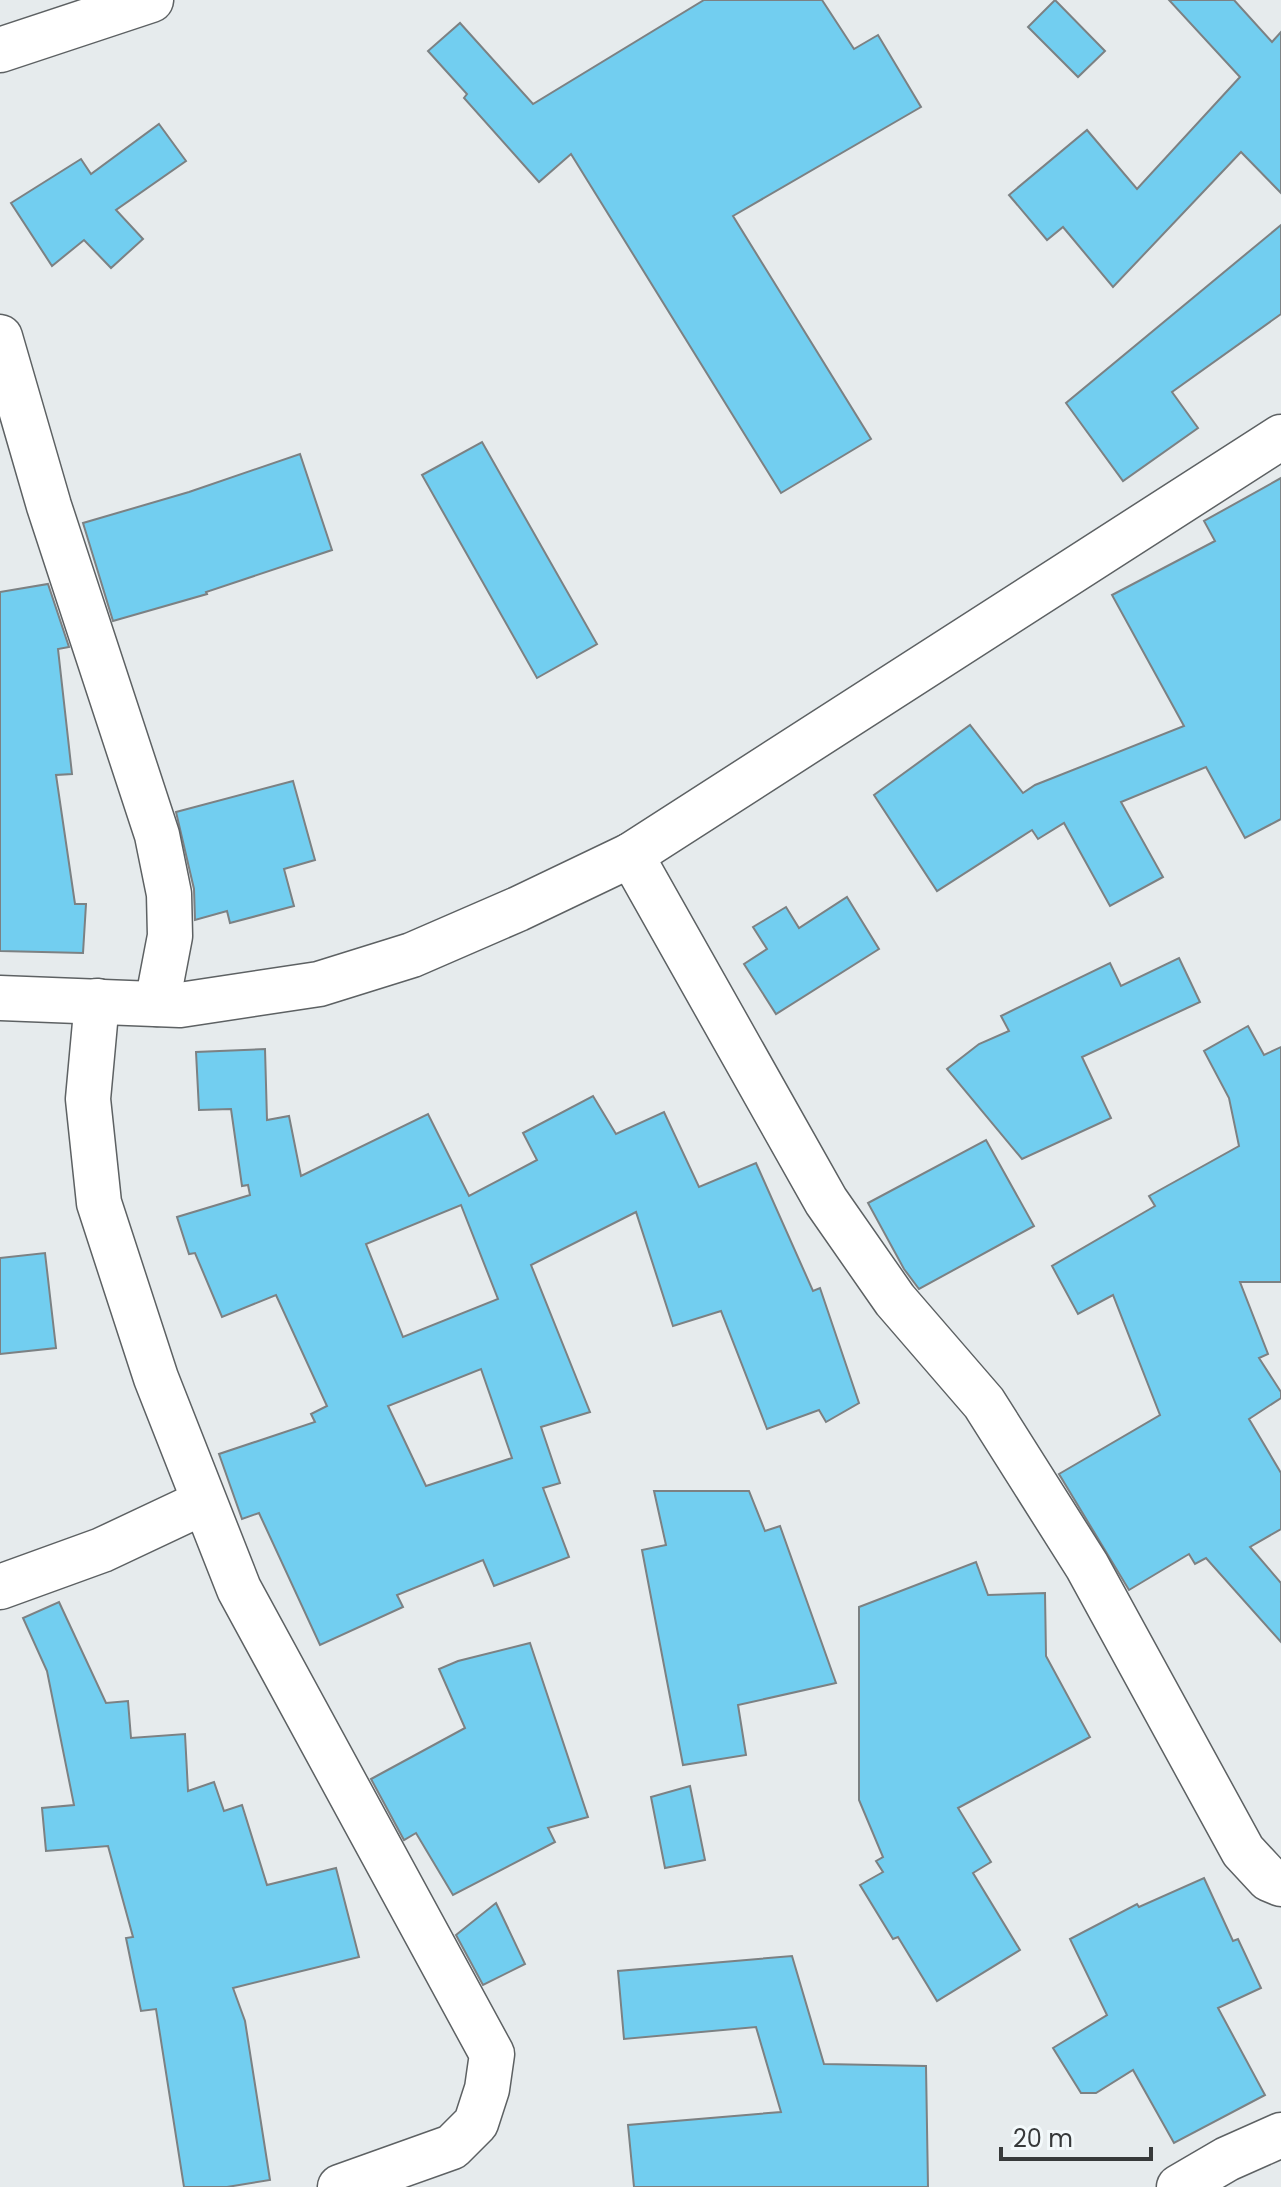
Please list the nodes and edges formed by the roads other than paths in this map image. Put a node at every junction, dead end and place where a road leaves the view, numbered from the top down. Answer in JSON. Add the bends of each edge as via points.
{"nodes":[{"id":1,"x":151,"y":0,"type":"edge"},
{"id":2,"x":0,"y":50,"type":"edge"},
{"id":3,"x":0,"y":337,"type":"edge"},
{"id":4,"x":1281,"y":437,"type":"edge"},
{"id":5,"x":631,"y":855,"type":"junction"},
{"id":6,"x":0,"y":998,"type":"edge"},
{"id":7,"x":97,"y":1001,"type":"junction"},
{"id":8,"x":157,"y":1004,"type":"junction"},
{"id":9,"x":204,"y":1502,"type":"junction"},
{"id":10,"x":0,"y":1587,"type":"edge"},
{"id":11,"x":1281,"y":1884,"type":"edge"},
{"id":12,"x":1281,"y":2135,"type":"edge"},
{"id":13,"x":340,"y":2187,"type":"edge"},
{"id":14,"x":1179,"y":2187,"type":"edge"}],
"edges":[{"from":1,"to":2,"type":"street"},
{"from":3,"to":8,"type":"street","via":[[49,506],[157,835],[169,894],[170,936]]},
{"from":4,"to":5,"type":"street"},
{"from":5,"to":8,"type":"street","via":[[412,955],[319,984]]},
{"from":5,"to":11,"type":"street","via":[[826,1201],[895,1300],[984,1403],[1087,1566],[1243,1851],[1269,1879]]},
{"from":6,"to":7,"type":"street"},
{"from":7,"to":8,"type":"street"},
{"from":7,"to":9,"type":"street","via":[[88,1099],[99,1203],[156,1378]]},
{"from":9,"to":10,"type":"street","via":[[102,1550]]},
{"from":9,"to":13,"type":"street","via":[[239,1589],[492,2054],[476,2123],[452,2147]]},
{"from":12,"to":14,"type":"street"}]}
